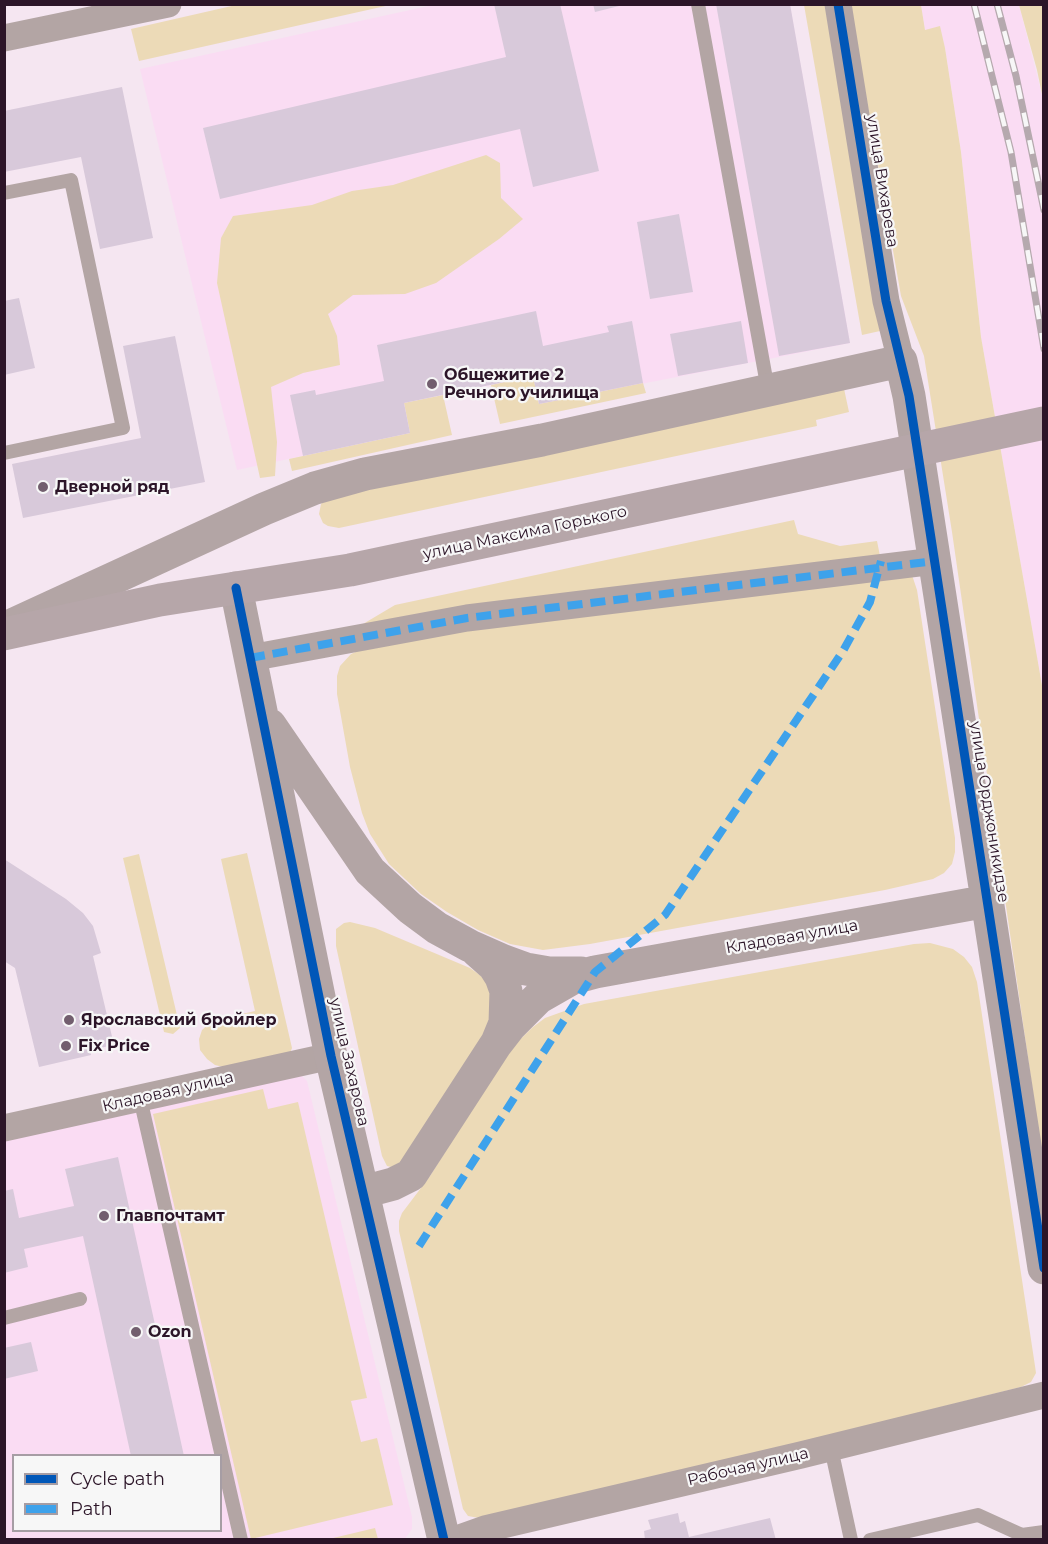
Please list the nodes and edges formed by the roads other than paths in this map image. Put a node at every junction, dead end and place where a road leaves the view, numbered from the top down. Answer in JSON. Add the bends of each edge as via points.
{"nodes":[{"id":1,"x":168,"y":4,"type":"edge"},
{"id":2,"x":698,"y":4,"type":"edge"},
{"id":3,"x":838,"y":4,"type":"edge"},
{"id":4,"x":4,"y":38,"type":"edge"},
{"id":5,"x":4,"y":194,"type":"edge"},
{"id":6,"x":901,"y":361,"type":"junction"},
{"id":7,"x":768,"y":390,"type":"junction"},
{"id":8,"x":1044,"y":423,"type":"edge"},
{"id":9,"x":4,"y":453,"type":"edge"},
{"id":10,"x":935,"y":561,"type":"junction"},
{"id":11,"x":236,"y":588,"type":"junction"},
{"id":12,"x":4,"y":628,"type":"edge"},
{"id":13,"x":4,"y":634,"type":"edge"},
{"id":14,"x":250,"y":658,"type":"junction"},
{"id":15,"x":260,"y":711,"type":"junction"},
{"id":16,"x":988,"y":901,"type":"junction"},
{"id":17,"x":470,"y":946,"type":"junction"},
{"id":18,"x":595,"y":972,"type":"junction"},
{"id":19,"x":496,"y":1044,"type":"junction"},
{"id":20,"x":331,"y":1056,"type":"junction"},
{"id":21,"x":140,"y":1098,"type":"junction"},
{"id":22,"x":4,"y":1128,"type":"edge"},
{"id":23,"x":363,"y":1192,"type":"junction"},
{"id":24,"x":1044,"y":1268,"type":"edge"},
{"id":25,"x":80,"y":1299,"type":"dead end"},
{"id":26,"x":4,"y":1318,"type":"edge"},
{"id":27,"x":1044,"y":1395,"type":"edge"},
{"id":28,"x":831,"y":1448,"type":"junction"},
{"id":29,"x":222,"y":1454,"type":"edge"},
{"id":30,"x":222,"y":1456,"type":"edge"},
{"id":31,"x":1044,"y":1532,"type":"edge"},
{"id":32,"x":241,"y":1539,"type":"edge"},
{"id":33,"x":444,"y":1539,"type":"edge"},
{"id":34,"x":454,"y":1539,"type":"edge"},
{"id":35,"x":851,"y":1539,"type":"edge"},
{"id":36,"x":870,"y":1539,"type":"edge"}],
"edges":[{"from":1,"to":4,"type":"street"},
{"from":2,"to":7,"type":"lane"},
{"from":3,"to":6,"type":"street","name":"улица Вихарева","via":[[886,301]]},
{"from":5,"to":9,"type":"lane","via":[[71,180],[123,428]]},
{"from":6,"to":7,"type":"street"},
{"from":6,"to":10,"type":"street","name":"улица Орджоникидзе"},
{"from":7,"to":12,"type":"street","via":[[543,440],[365,474],[310,490]]},
{"from":8,"to":11,"type":"main road","name":"улица Максима Горького","via":[[350,570]]},
{"from":10,"to":14,"type":"street","via":[[468,618]]},
{"from":10,"to":16,"type":"street","name":"улица Орджоникидзе"},
{"from":11,"to":13,"type":"main road","name":"улица Максима Горького","via":[[160,600]]},
{"from":11,"to":14,"type":"street","name":"улица Захарова"},
{"from":14,"to":15,"type":"street","name":"улица Захарова"},
{"from":15,"to":17,"type":"street","via":[[370,871],[410,908]]},
{"from":15,"to":20,"type":"street","name":"улица Захарова"},
{"from":16,"to":18,"type":"street","name":"Кладовая улица"},
{"from":16,"to":24,"type":"street","name":"улица Орджоникидзе"},
{"from":17,"to":18,"type":"street","via":[[526,969]]},
{"from":17,"to":19,"type":"street","via":[[494,966],[506,991],[505,1023]]},
{"from":18,"to":19,"type":"street","via":[[573,978],[538,998]]},
{"from":19,"to":23,"type":"street","via":[[411,1175]]},
{"from":20,"to":21,"type":"street","name":"Кладовая улица"},
{"from":20,"to":23,"type":"street","name":"улица Захарова"},
{"from":21,"to":22,"type":"street","name":"Кладовая улица"},
{"from":21,"to":29,"type":"lane"},
{"from":23,"to":33,"type":"street","name":"улица Захарова"},
{"from":25,"to":26,"type":"lane"},
{"from":27,"to":28,"type":"street","name":"Рабочая улица"},
{"from":28,"to":34,"type":"street","name":"Рабочая улица"},
{"from":28,"to":35,"type":"lane"},
{"from":30,"to":32,"type":"lane"},
{"from":31,"to":36,"type":"lane","via":[[1022,1535],[978,1515]]}]}
